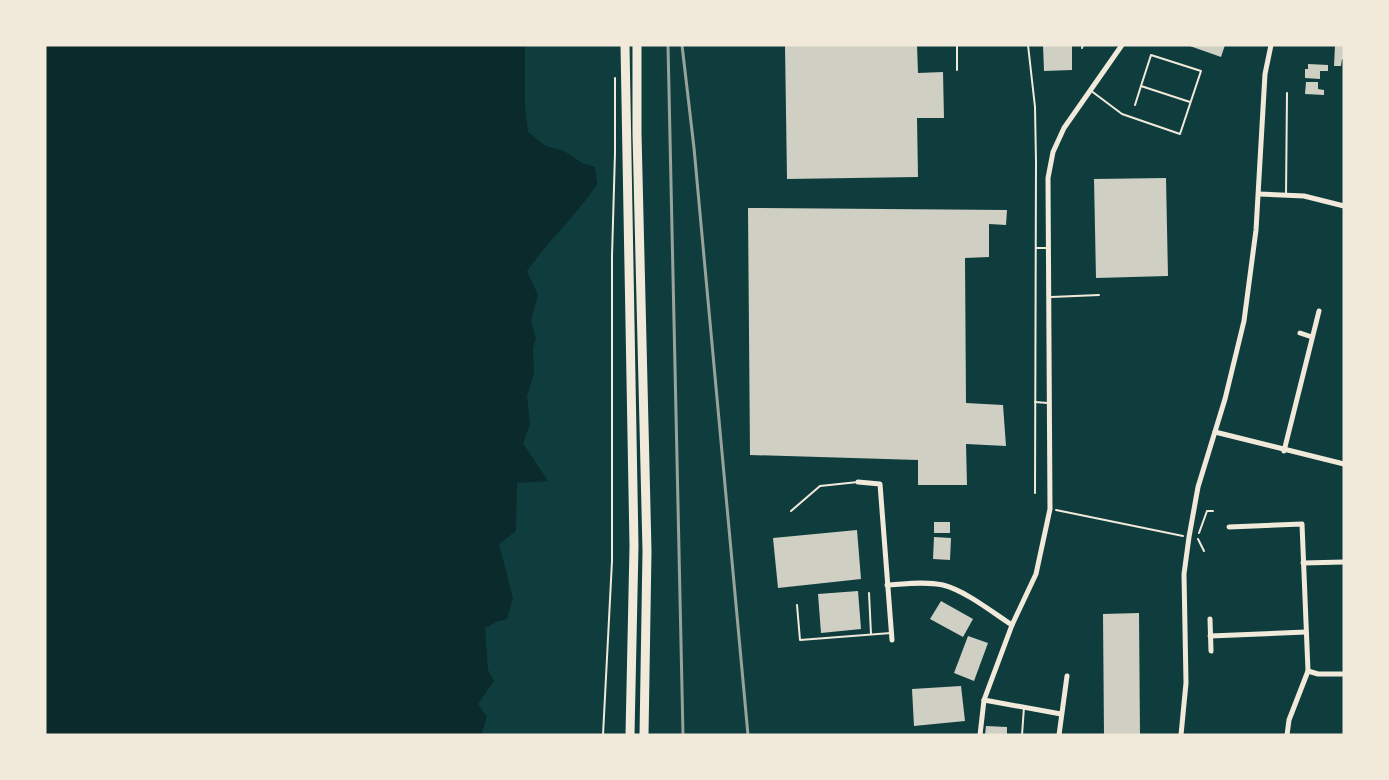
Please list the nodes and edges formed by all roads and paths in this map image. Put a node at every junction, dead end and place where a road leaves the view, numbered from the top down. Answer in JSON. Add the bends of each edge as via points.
{"nodes":[{"id":1,"x":625,"y":45,"type":"edge"},
{"id":2,"x":637,"y":45,"type":"edge"},
{"id":3,"x":957,"y":45,"type":"edge"},
{"id":4,"x":1028,"y":45,"type":"edge"},
{"id":5,"x":1122,"y":45,"type":"edge"},
{"id":6,"x":1270,"y":45,"type":"edge"},
{"id":7,"x":615,"y":69,"type":"dead end"},
{"id":8,"x":957,"y":69,"type":"dead end"},
{"id":9,"x":1141,"y":86,"type":"junction"},
{"id":10,"x":1090,"y":90,"type":"junction"},
{"id":11,"x":1287,"y":93,"type":"dead end"},
{"id":12,"x":1190,"y":102,"type":"junction"},
{"id":13,"x":1135,"y":105,"type":"dead end"},
{"id":14,"x":1259,"y":194,"type":"junction"},
{"id":15,"x":1286,"y":195,"type":"junction"},
{"id":16,"x":1344,"y":206,"type":"edge"},
{"id":17,"x":1036,"y":248,"type":"junction"},
{"id":18,"x":1048,"y":248,"type":"junction"},
{"id":19,"x":1099,"y":295,"type":"dead end"},
{"id":20,"x":1050,"y":297,"type":"junction"},
{"id":21,"x":1319,"y":311,"type":"dead end"},
{"id":22,"x":1300,"y":333,"type":"dead end"},
{"id":23,"x":1312,"y":337,"type":"junction"},
{"id":24,"x":1035,"y":402,"type":"junction"},
{"id":25,"x":1050,"y":403,"type":"junction"},
{"id":26,"x":1215,"y":432,"type":"junction"},
{"id":27,"x":1284,"y":451,"type":"junction"},
{"id":28,"x":1344,"y":464,"type":"edge"},
{"id":29,"x":858,"y":482,"type":"joint"},
{"id":30,"x":1035,"y":493,"type":"dead end"},
{"id":31,"x":1050,"y":509,"type":"junction"},
{"id":32,"x":791,"y":511,"type":"dead end"},
{"id":33,"x":1213,"y":511,"type":"dead end"},
{"id":34,"x":1229,"y":527,"type":"dead end"},
{"id":35,"x":1189,"y":537,"type":"junction"},
{"id":36,"x":1204,"y":551,"type":"dead end"},
{"id":37,"x":1344,"y":562,"type":"edge"},
{"id":38,"x":1304,"y":563,"type":"junction"},
{"id":39,"x":887,"y":585,"type":"junction"},
{"id":40,"x":869,"y":593,"type":"dead end"},
{"id":41,"x":797,"y":605,"type":"dead end"},
{"id":42,"x":1210,"y":619,"type":"dead end"},
{"id":43,"x":1012,"y":625,"type":"junction"},
{"id":44,"x":1306,"y":632,"type":"junction"},
{"id":45,"x":891,"y":633,"type":"junction"},
{"id":46,"x":871,"y":634,"type":"junction"},
{"id":47,"x":1210,"y":636,"type":"junction"},
{"id":48,"x":892,"y":640,"type":"dead end"},
{"id":49,"x":1211,"y":651,"type":"dead end"},
{"id":50,"x":1308,"y":671,"type":"junction"},
{"id":51,"x":1344,"y":674,"type":"edge"},
{"id":52,"x":1067,"y":676,"type":"dead end"},
{"id":53,"x":984,"y":700,"type":"junction"},
{"id":54,"x":1024,"y":707,"type":"junction"},
{"id":55,"x":1061,"y":714,"type":"junction"},
{"id":56,"x":603,"y":735,"type":"edge"},
{"id":57,"x":630,"y":735,"type":"edge"},
{"id":58,"x":644,"y":735,"type":"edge"},
{"id":59,"x":980,"y":735,"type":"edge"},
{"id":60,"x":1022,"y":735,"type":"edge"},
{"id":61,"x":1059,"y":735,"type":"edge"},
{"id":62,"x":1181,"y":735,"type":"edge"},
{"id":63,"x":1287,"y":735,"type":"edge"}],
"edges":[{"from":1,"to":57,"type":"highway","via":[[634,546]]},
{"from":2,"to":58,"type":"highway","via":[[647,550]]},
{"from":3,"to":8,"type":"lane"},
{"from":4,"to":17,"type":"lane","via":[[1035,107]]},
{"from":5,"to":10,"type":"street"},
{"from":6,"to":14,"type":"street"},
{"from":7,"to":56,"type":"path","via":[[612,561]]},
{"from":9,"to":12,"type":"lane"},
{"from":9,"to":12,"type":"lane","via":[[1151,55],[1200,71]]},
{"from":9,"to":13,"type":"lane"},
{"from":10,"to":12,"type":"lane","via":[[1122,114],[1180,134]]},
{"from":10,"to":18,"type":"street","via":[[1053,152],[1048,178]]},
{"from":11,"to":15,"type":"lane"},
{"from":14,"to":15,"type":"street"},
{"from":14,"to":26,"type":"street","via":[[1244,321]]},
{"from":15,"to":16,"type":"street"},
{"from":17,"to":18,"type":"lane"},
{"from":17,"to":24,"type":"lane"},
{"from":18,"to":20,"type":"street"},
{"from":19,"to":20,"type":"lane"},
{"from":20,"to":25,"type":"street"},
{"from":21,"to":23,"type":"street"},
{"from":22,"to":23,"type":"street"},
{"from":23,"to":27,"type":"street"},
{"from":24,"to":25,"type":"lane"},
{"from":24,"to":30,"type":"lane"},
{"from":25,"to":31,"type":"street"},
{"from":26,"to":27,"type":"street"},
{"from":26,"to":35,"type":"street","via":[[1198,487]]},
{"from":27,"to":28,"type":"street"},
{"from":29,"to":32,"type":"lane","via":[[820,486]]},
{"from":29,"to":39,"type":"street","via":[[880,484]]},
{"from":31,"to":35,"type":"path"},
{"from":31,"to":43,"type":"street","via":[[1036,574]]},
{"from":33,"to":36,"type":"path","via":[[1207,511],[1198,534]]},
{"from":34,"to":38,"type":"street","via":[[1302,524]]},
{"from":35,"to":62,"type":"street","via":[[1184,574],[1186,683]]},
{"from":37,"to":38,"type":"street"},
{"from":38,"to":44,"type":"street"},
{"from":39,"to":43,"type":"street","via":[[945,586]]},
{"from":39,"to":45,"type":"street"},
{"from":40,"to":46,"type":"lane"},
{"from":41,"to":46,"type":"lane","via":[[800,640]]},
{"from":42,"to":47,"type":"street"},
{"from":43,"to":53,"type":"street"},
{"from":44,"to":47,"type":"street"},
{"from":44,"to":50,"type":"street"},
{"from":45,"to":46,"type":"lane"},
{"from":45,"to":48,"type":"street"},
{"from":47,"to":49,"type":"street"},
{"from":50,"to":51,"type":"street"},
{"from":50,"to":63,"type":"street"},
{"from":52,"to":55,"type":"street"},
{"from":53,"to":54,"type":"street"},
{"from":53,"to":59,"type":"street"},
{"from":54,"to":55,"type":"street"},
{"from":54,"to":60,"type":"lane"},
{"from":55,"to":61,"type":"street"}]}
